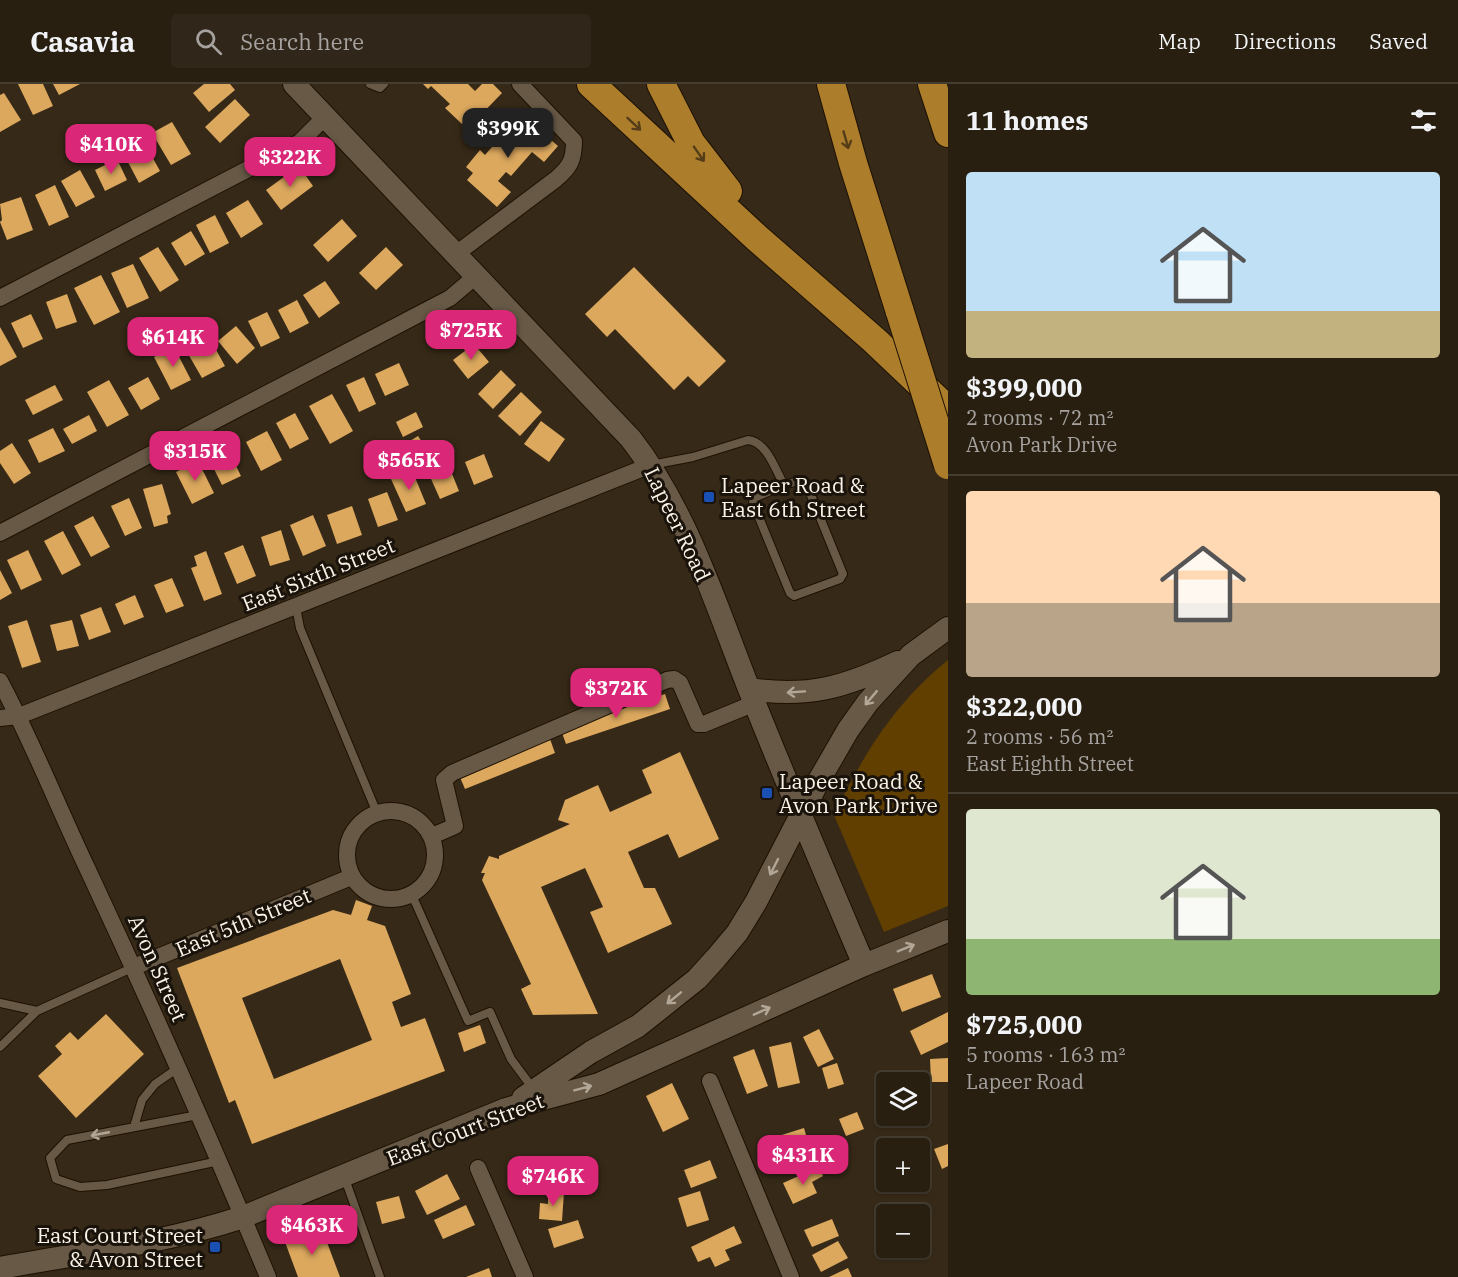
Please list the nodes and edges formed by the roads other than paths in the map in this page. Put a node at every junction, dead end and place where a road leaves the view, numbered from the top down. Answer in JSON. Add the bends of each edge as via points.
{"nodes":[{"id":1,"x":294,"y":84,"type":"edge"},
{"id":2,"x":370,"y":84,"type":"edge"},
{"id":3,"x":384,"y":84,"type":"edge"},
{"id":4,"x":520,"y":84,"type":"edge"},
{"id":5,"x":591,"y":84,"type":"edge"},
{"id":6,"x":661,"y":84,"type":"edge"},
{"id":7,"x":831,"y":84,"type":"edge"},
{"id":8,"x":932,"y":84,"type":"edge"},
{"id":9,"x":325,"y":117,"type":"junction"},
{"id":10,"x":948,"y":133,"type":"edge"},
{"id":11,"x":456,"y":254,"type":"junction"},
{"id":12,"x":476,"y":276,"type":"junction"},
{"id":13,"x":0,"y":298,"type":"edge"},
{"id":14,"x":874,"y":340,"type":"junction"},
{"id":15,"x":948,"y":410,"type":"edge"},
{"id":16,"x":651,"y":465,"type":"junction"},
{"id":17,"x":948,"y":465,"type":"edge"},
{"id":18,"x":784,"y":485,"type":"junction"},
{"id":19,"x":0,"y":533,"type":"edge"},
{"id":20,"x":296,"y":607,"type":"junction"},
{"id":21,"x":948,"y":628,"type":"edge"},
{"id":22,"x":911,"y":655,"type":"junction"},
{"id":23,"x":0,"y":681,"type":"edge"},
{"id":24,"x":752,"y":696,"type":"junction"},
{"id":25,"x":19,"y":716,"type":"junction"},
{"id":26,"x":0,"y":718,"type":"edge"},
{"id":27,"x":377,"y":813,"type":"junction"},
{"id":28,"x":800,"y":815,"type":"junction"},
{"id":29,"x":432,"y":836,"type":"junction"},
{"id":30,"x":351,"y":877,"type":"junction"},
{"id":31,"x":412,"y":896,"type":"junction"},
{"id":32,"x":948,"y":931,"type":"edge"},
{"id":33,"x":864,"y":965,"type":"junction"},
{"id":34,"x":134,"y":967,"type":"junction"},
{"id":35,"x":0,"y":1003,"type":"edge"},
{"id":36,"x":37,"y":1011,"type":"junction"},
{"id":37,"x":607,"y":1043,"type":"junction"},
{"id":38,"x":0,"y":1047,"type":"edge"},
{"id":39,"x":178,"y":1068,"type":"junction"},
{"id":40,"x":621,"y":1074,"type":"junction"},
{"id":41,"x":710,"y":1082,"type":"dead end"},
{"id":42,"x":534,"y":1090,"type":"junction"},
{"id":43,"x":506,"y":1109,"type":"junction"},
{"id":44,"x":198,"y":1115,"type":"junction"},
{"id":45,"x":134,"y":1127,"type":"junction"},
{"id":46,"x":219,"y":1161,"type":"junction"},
{"id":47,"x":478,"y":1168,"type":"dead end"},
{"id":48,"x":344,"y":1176,"type":"junction"},
{"id":49,"x":243,"y":1217,"type":"junction"},
{"id":50,"x":0,"y":1268,"type":"edge"},
{"id":51,"x":268,"y":1277,"type":"edge"},
{"id":52,"x":380,"y":1277,"type":"edge"},
{"id":53,"x":525,"y":1277,"type":"edge"},
{"id":54,"x":791,"y":1277,"type":"edge"}],
"edges":[{"from":1,"to":9,"type":"main road","name":"Lapeer Road"},
{"from":2,"to":3,"type":"lane","via":[[380,88]]},
{"from":4,"to":11,"type":"street","via":[[574,141],[574,158],[556,179]]},
{"from":5,"to":14,"type":"highway","one_way":true},
{"from":6,"to":14,"type":"highway","one_way":true,"via":[[691,143],[711,171],[744,210]]},
{"from":7,"to":17,"type":"highway","one_way":true,"bridge":true},
{"from":8,"to":10,"type":"highway"},
{"from":9,"to":11,"type":"main road","name":"Lapeer Road"},
{"from":9,"to":13,"type":"street","via":[[300,142]]},
{"from":11,"to":12,"type":"main road","name":"Lapeer Road"},
{"from":12,"to":16,"type":"main road","name":"Lapeer Road"},
{"from":12,"to":19,"type":"street","via":[[450,298]]},
{"from":14,"to":15,"type":"highway"},
{"from":16,"to":18,"type":"lane","via":[[748,440],[762,446]]},
{"from":16,"to":20,"type":"street","name":"East Sixth Street"},
{"from":16,"to":24,"type":"main road","name":"Lapeer Road","via":[[690,537]]},
{"from":18,"to":18,"type":"lane","via":[[802,480],[806,483],[843,574],[840,579],[794,596],[753,503],[754,498]]},
{"from":20,"to":25,"type":"street","name":"East Sixth Street"},
{"from":20,"to":27,"type":"lane","via":[[300,628]]},
{"from":21,"to":22,"type":"main road"},
{"from":22,"to":24,"type":"main road","one_way":true,"via":[[862,678],[823,689]]},
{"from":22,"to":28,"type":"main road","one_way":true,"via":[[848,730]]},
{"from":23,"to":25,"type":"street","name":"Avon Street"},
{"from":24,"to":28,"type":"main road","name":"Lapeer Road"},
{"from":24,"to":29,"type":"street","via":[[698,724],[680,683],[667,680],[452,773],[444,780],[455,826]]},
{"from":25,"to":26,"type":"street","name":"East Sixth Street"},
{"from":25,"to":34,"type":"street","name":"Avon Street"},
{"from":27,"to":29,"type":"street","via":[[394,810],[417,818]]},
{"from":27,"to":30,"type":"street","via":[[353,831],[346,853]]},
{"from":28,"to":33,"type":"main road","name":"Lapeer Road"},
{"from":28,"to":37,"type":"main road","one_way":true,"via":[[756,902],[716,958],[697,979],[638,1026]]},
{"from":29,"to":31,"type":"street","via":[[437,858],[429,880]]},
{"from":30,"to":31,"type":"street","via":[[367,894],[389,900]]},
{"from":30,"to":34,"type":"street","name":"East 5th Street"},
{"from":31,"to":42,"type":"lane","via":[[468,1021],[490,1012],[511,1059]]},
{"from":33,"to":32,"type":"main road","name":"East Court Street","one_way":true},
{"from":40,"to":33,"type":"main road","name":"East Court Street","one_way":true},
{"from":34,"to":36,"type":"lane"},
{"from":34,"to":39,"type":"street","name":"Avon Street"},
{"from":35,"to":36,"type":"lane"},
{"from":36,"to":38,"type":"lane"},
{"from":37,"to":40,"type":"main road"},
{"from":37,"to":42,"type":"main road"},
{"from":39,"to":44,"type":"street","name":"Avon Street"},
{"from":39,"to":45,"type":"lane","via":[[155,1084],[142,1100]]},
{"from":43,"to":40,"type":"main road","name":"East Court Street","one_way":true,"via":[[599,1084]]},
{"from":41,"to":54,"type":"street"},
{"from":42,"to":43,"type":"main road"},
{"from":43,"to":48,"type":"main road","name":"East Court Street"},
{"from":44,"to":45,"type":"lane"},
{"from":44,"to":46,"type":"street","name":"Avon Street"},
{"from":45,"to":46,"type":"lane","one_way":true,"via":[[67,1140],[50,1158],[56,1179],[80,1187],[107,1185]]},
{"from":46,"to":49,"type":"street","name":"Avon Street"},
{"from":47,"to":53,"type":"street"},
{"from":48,"to":49,"type":"main road","name":"East Court Street"},
{"from":48,"to":52,"type":"lane"},
{"from":49,"to":50,"type":"main road","name":"East Court Street","via":[[174,1236]]},
{"from":49,"to":51,"type":"street","name":"Avon Street"}]}
